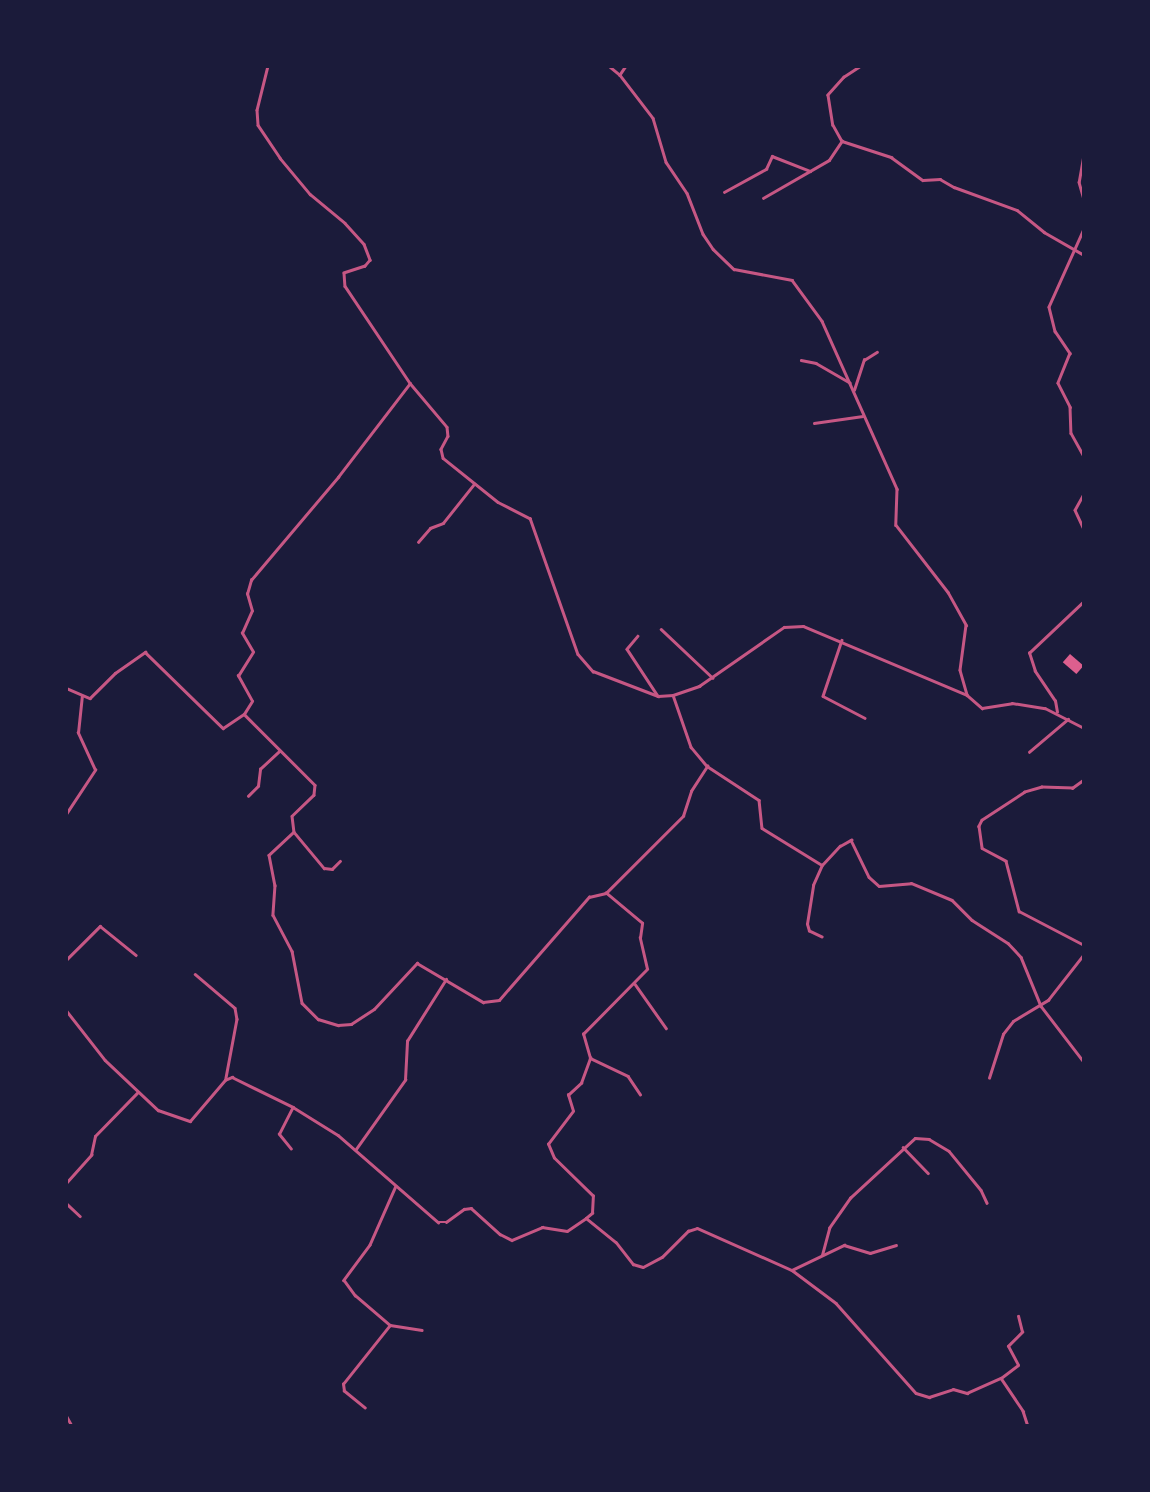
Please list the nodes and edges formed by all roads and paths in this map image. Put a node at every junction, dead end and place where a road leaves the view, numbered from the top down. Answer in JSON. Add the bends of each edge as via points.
{"nodes":[{"id":1,"x":268,"y":66,"type":"edge"},
{"id":2,"x":609,"y":66,"type":"edge"},
{"id":3,"x":626,"y":66,"type":"edge"},
{"id":4,"x":861,"y":66,"type":"edge"},
{"id":5,"x":620,"y":75,"type":"junction"},
{"id":6,"x":842,"y":141,"type":"junction"},
{"id":7,"x":1083,"y":155,"type":"edge"},
{"id":8,"x":810,"y":171,"type":"junction"},
{"id":9,"x":724,"y":192,"type":"dead end"},
{"id":10,"x":763,"y":198,"type":"dead end"},
{"id":11,"x":1083,"y":200,"type":"edge"},
{"id":12,"x":1083,"y":229,"type":"edge"},
{"id":13,"x":1075,"y":251,"type":"junction"},
{"id":14,"x":1083,"y":255,"type":"edge"},
{"id":15,"x":877,"y":352,"type":"dead end"},
{"id":16,"x":801,"y":360,"type":"dead end"},
{"id":17,"x":410,"y":383,"type":"junction"},
{"id":18,"x":850,"y":383,"type":"junction"},
{"id":19,"x":853,"y":390,"type":"junction"},
{"id":20,"x":863,"y":416,"type":"junction"},
{"id":21,"x":814,"y":424,"type":"dead end"},
{"id":22,"x":1083,"y":456,"type":"edge"},
{"id":23,"x":474,"y":484,"type":"junction"},
{"id":24,"x":1083,"y":494,"type":"edge"},
{"id":25,"x":1083,"y":529,"type":"edge"},
{"id":26,"x":418,"y":541,"type":"dead end"},
{"id":27,"x":1083,"y":601,"type":"edge"},
{"id":28,"x":662,"y":629,"type":"dead end"},
{"id":29,"x":638,"y":636,"type":"dead end"},
{"id":30,"x":842,"y":640,"type":"junction"},
{"id":31,"x":713,"y":678,"type":"junction"},
{"id":32,"x":66,"y":688,"type":"edge"},
{"id":33,"x":673,"y":695,"type":"junction"},
{"id":34,"x":967,"y":695,"type":"junction"},
{"id":35,"x":82,"y":696,"type":"junction"},
{"id":36,"x":658,"y":696,"type":"junction"},
{"id":37,"x":1057,"y":712,"type":"junction"},
{"id":38,"x":244,"y":714,"type":"junction"},
{"id":39,"x":865,"y":718,"type":"dead end"},
{"id":40,"x":1068,"y":719,"type":"junction"},
{"id":41,"x":1083,"y":728,"type":"edge"},
{"id":42,"x":279,"y":751,"type":"junction"},
{"id":43,"x":1029,"y":751,"type":"dead end"},
{"id":44,"x":707,"y":766,"type":"junction"},
{"id":45,"x":1083,"y":780,"type":"edge"},
{"id":46,"x":248,"y":796,"type":"dead end"},
{"id":47,"x":66,"y":814,"type":"edge"},
{"id":48,"x":294,"y":832,"type":"junction"},
{"id":49,"x":340,"y":861,"type":"dead end"},
{"id":50,"x":822,"y":865,"type":"junction"},
{"id":51,"x":606,"y":893,"type":"junction"},
{"id":52,"x":822,"y":937,"type":"dead end"},
{"id":53,"x":1083,"y":944,"type":"edge"},
{"id":54,"x":1083,"y":954,"type":"edge"},
{"id":55,"x":136,"y":955,"type":"dead end"},
{"id":56,"x":66,"y":960,"type":"edge"},
{"id":57,"x":195,"y":974,"type":"dead end"},
{"id":58,"x":446,"y":979,"type":"junction"},
{"id":59,"x":635,"y":984,"type":"junction"},
{"id":60,"x":1041,"y":1006,"type":"junction"},
{"id":61,"x":67,"y":1011,"type":"edge"},
{"id":62,"x":666,"y":1028,"type":"dead end"},
{"id":63,"x":590,"y":1058,"type":"junction"},
{"id":64,"x":1083,"y":1062,"type":"edge"},
{"id":65,"x":226,"y":1078,"type":"junction"},
{"id":66,"x":989,"y":1078,"type":"dead end"},
{"id":67,"x":137,"y":1093,"type":"junction"},
{"id":68,"x":640,"y":1094,"type":"dead end"},
{"id":69,"x":293,"y":1107,"type":"junction"},
{"id":70,"x":903,"y":1147,"type":"junction"},
{"id":71,"x":291,"y":1149,"type":"dead end"},
{"id":72,"x":356,"y":1149,"type":"junction"},
{"id":73,"x":928,"y":1173,"type":"dead end"},
{"id":74,"x":66,"y":1183,"type":"edge"},
{"id":75,"x":396,"y":1186,"type":"junction"},
{"id":76,"x":66,"y":1203,"type":"edge"},
{"id":77,"x":987,"y":1203,"type":"dead end"},
{"id":78,"x":80,"y":1216,"type":"dead end"},
{"id":79,"x":586,"y":1218,"type":"junction"},
{"id":80,"x":896,"y":1245,"type":"dead end"},
{"id":81,"x":822,"y":1255,"type":"junction"},
{"id":82,"x":792,"y":1270,"type":"junction"},
{"id":83,"x":1018,"y":1316,"type":"dead end"},
{"id":84,"x":390,"y":1325,"type":"junction"},
{"id":85,"x":422,"y":1330,"type":"dead end"},
{"id":86,"x":1001,"y":1378,"type":"junction"},
{"id":87,"x":365,"y":1408,"type":"dead end"},
{"id":88,"x":66,"y":1415,"type":"edge"},
{"id":89,"x":72,"y":1426,"type":"edge"},
{"id":90,"x":1028,"y":1426,"type":"edge"}],
"edges":[{"from":1,"to":17,"type":"street","via":[[258,125],[310,194],[345,223],[371,255],[365,266],[344,273],[345,286]]},
{"from":2,"to":5,"type":"street"},
{"from":3,"to":5,"type":"street"},
{"from":4,"to":6,"type":"street","via":[[838,81],[828,95],[829,112]]},
{"from":5,"to":18,"type":"street","via":[[653,118],[666,162],[687,193],[713,249],[734,269],[792,280],[822,321]]},
{"from":6,"to":8,"type":"street","via":[[829,160]]},
{"from":6,"to":13,"type":"street","via":[[891,157],[923,180],[940,179],[1017,210]]},
{"from":7,"to":11,"type":"street","via":[[1079,182]]},
{"from":8,"to":9,"type":"street","via":[[772,156],[766,169]]},
{"from":8,"to":10,"type":"street"},
{"from":12,"to":13,"type":"street"},
{"from":13,"to":14,"type":"street"},
{"from":13,"to":22,"type":"street","via":[[1049,307],[1055,331],[1070,353],[1058,383],[1070,407],[1071,433]]},
{"from":15,"to":19,"type":"street","via":[[864,360]]},
{"from":16,"to":18,"type":"street","via":[[816,363]]},
{"from":17,"to":23,"type":"street","via":[[449,431],[441,449],[443,458]]},
{"from":17,"to":38,"type":"street","via":[[251,580],[247,594],[252,611],[242,633],[253,652],[238,676],[251,701]]},
{"from":18,"to":19,"type":"street"},
{"from":19,"to":20,"type":"street"},
{"from":20,"to":21,"type":"street"},
{"from":20,"to":34,"type":"street","via":[[897,489],[896,525],[948,592],[966,625],[960,670]]},
{"from":23,"to":26,"type":"street","via":[[443,523],[429,528]]},
{"from":23,"to":36,"type":"street","via":[[534,525],[583,663],[606,678]]},
{"from":24,"to":25,"type":"street","via":[[1075,510]]},
{"from":27,"to":37,"type":"street","via":[[1029,653]]},
{"from":28,"to":31,"type":"street"},
{"from":29,"to":36,"type":"street","via":[[627,649]]},
{"from":30,"to":31,"type":"street","via":[[803,626],[785,627]]},
{"from":30,"to":34,"type":"street"},
{"from":30,"to":39,"type":"street","via":[[823,696]]},
{"from":31,"to":33,"type":"street"},
{"from":32,"to":35,"type":"street"},
{"from":33,"to":36,"type":"street"},
{"from":33,"to":44,"type":"street","via":[[689,743]]},
{"from":34,"to":37,"type":"street","via":[[982,708],[1022,704]]},
{"from":35,"to":38,"type":"street","via":[[92,697],[145,652],[223,728]]},
{"from":35,"to":47,"type":"street","via":[[78,733],[95,771]]},
{"from":37,"to":40,"type":"street"},
{"from":38,"to":42,"type":"street"},
{"from":40,"to":41,"type":"street"},
{"from":40,"to":43,"type":"street"},
{"from":42,"to":46,"type":"street","via":[[260,769],[258,786]]},
{"from":42,"to":48,"type":"street","via":[[316,788],[292,816]]},
{"from":44,"to":50,"type":"street","via":[[758,800],[762,828]]},
{"from":44,"to":51,"type":"street","via":[[691,791],[683,816]]},
{"from":45,"to":53,"type":"street","via":[[1073,788],[1042,787],[1025,792],[979,826],[982,848],[1006,860],[1021,914]]},
{"from":48,"to":49,"type":"street","via":[[324,868],[332,869]]},
{"from":48,"to":58,"type":"street","via":[[268,859],[275,876],[273,915],[292,951],[307,1011],[338,1025],[351,1024],[374,1009],[417,963]]},
{"from":50,"to":52,"type":"street","via":[[813,885],[807,924],[809,931]]},
{"from":50,"to":60,"type":"street","via":[[851,840],[869,877],[879,886],[911,883],[952,900],[1021,957]]},
{"from":51,"to":58,"type":"street","via":[[593,895],[579,907],[499,1000],[483,1002]]},
{"from":51,"to":59,"type":"street","via":[[642,923],[640,937],[647,969]]},
{"from":54,"to":60,"type":"street"},
{"from":55,"to":56,"type":"street","via":[[100,926]]},
{"from":57,"to":65,"type":"street","via":[[235,1008]]},
{"from":58,"to":72,"type":"street","via":[[407,1041],[405,1080]]},
{"from":59,"to":62,"type":"street"},
{"from":59,"to":63,"type":"street","via":[[583,1034]]},
{"from":60,"to":64,"type":"street"},
{"from":60,"to":66,"type":"street","via":[[1013,1021],[1003,1034]]},
{"from":61,"to":67,"type":"street","via":[[104,1060]]},
{"from":63,"to":68,"type":"street","via":[[628,1076]]},
{"from":63,"to":79,"type":"street","via":[[582,1083],[568,1095],[573,1111],[548,1144],[554,1158],[593,1196],[592,1213]]},
{"from":65,"to":67,"type":"street","via":[[188,1121],[158,1110]]},
{"from":65,"to":69,"type":"street"},
{"from":67,"to":74,"type":"street","via":[[95,1136],[91,1155]]},
{"from":69,"to":71,"type":"street","via":[[279,1134]]},
{"from":69,"to":72,"type":"street"},
{"from":70,"to":73,"type":"street"},
{"from":70,"to":77,"type":"street","via":[[921,1137],[949,1151]]},
{"from":70,"to":81,"type":"street","via":[[850,1198],[829,1228]]},
{"from":72,"to":75,"type":"street"},
{"from":75,"to":79,"type":"street","via":[[438,1222],[471,1209],[512,1240],[542,1227],[568,1231]]},
{"from":75,"to":84,"type":"street","via":[[370,1245],[344,1280]]},
{"from":76,"to":78,"type":"street"},
{"from":79,"to":82,"type":"street","via":[[638,1267],[649,1266],[696,1228]]},
{"from":80,"to":81,"type":"street","via":[[870,1253],[844,1245]]},
{"from":81,"to":82,"type":"street"},
{"from":82,"to":86,"type":"street","via":[[841,1307],[916,1393],[929,1397],[953,1389],[967,1393]]},
{"from":83,"to":86,"type":"street","via":[[1022,1332],[1008,1344],[1018,1365]]},
{"from":84,"to":85,"type":"street"},
{"from":84,"to":87,"type":"street","via":[[343,1384],[344,1391]]},
{"from":86,"to":90,"type":"street"},
{"from":88,"to":89,"type":"street"}]}
